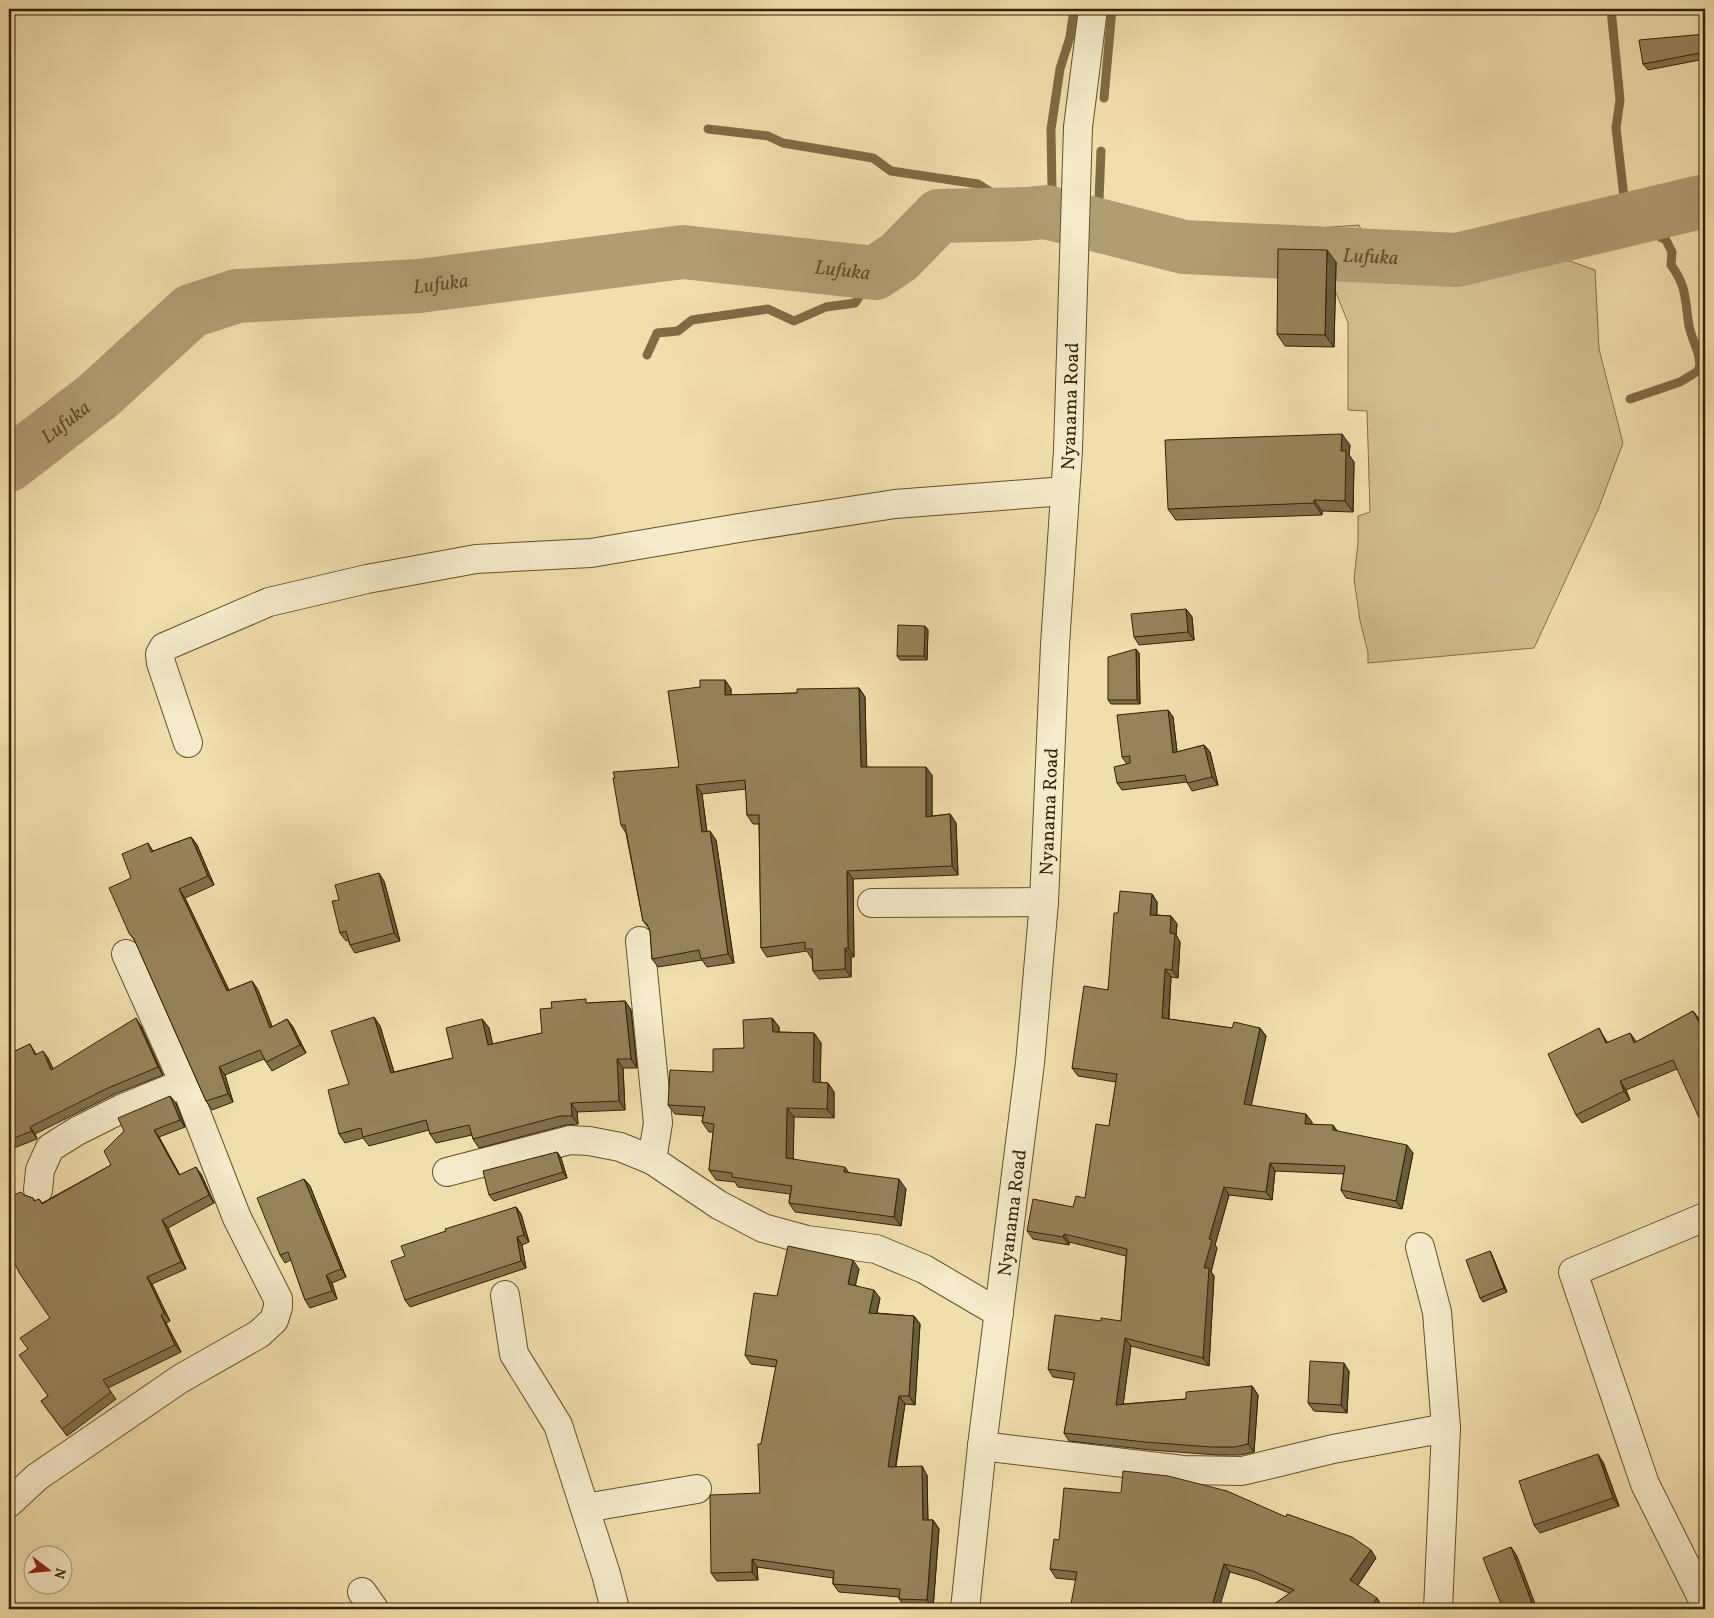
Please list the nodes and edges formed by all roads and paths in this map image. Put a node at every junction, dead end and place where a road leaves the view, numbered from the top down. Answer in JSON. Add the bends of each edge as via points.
{"nodes":[{"id":1,"x":1093,"y":9,"type":"edge"},
{"id":2,"x":1065,"y":491,"type":"junction"},
{"id":3,"x":188,"y":743,"type":"dead end"},
{"id":4,"x":1044,"y":902,"type":"junction"},
{"id":5,"x":872,"y":903,"type":"dead end"},
{"id":6,"x":640,"y":941,"type":"dead end"},
{"id":7,"x":126,"y":954,"type":"dead end"},
{"id":8,"x":184,"y":1083,"type":"junction"},
{"id":9,"x":652,"y":1160,"type":"junction"},
{"id":10,"x":447,"y":1172,"type":"dead end"},
{"id":11,"x":38,"y":1190,"type":"dead end"},
{"id":12,"x":1705,"y":1217,"type":"edge"},
{"id":13,"x":1420,"y":1247,"type":"dead end"},
{"id":14,"x":505,"y":1295,"type":"dead end"},
{"id":15,"x":999,"y":1313,"type":"junction"},
{"id":16,"x":1446,"y":1428,"type":"junction"},
{"id":17,"x":982,"y":1446,"type":"junction"},
{"id":18,"x":697,"y":1489,"type":"dead end"},
{"id":19,"x":9,"y":1503,"type":"edge"},
{"id":20,"x":585,"y":1508,"type":"junction"},
{"id":21,"x":1705,"y":1604,"type":"edge"},
{"id":22,"x":615,"y":1609,"type":"edge"},
{"id":23,"x":965,"y":1609,"type":"edge"},
{"id":24,"x":1438,"y":1609,"type":"edge"}],
"edges":[{"from":1,"to":2,"type":"street","name":"Nyanama Road","via":[[1078,127]]},
{"from":2,"to":3,"type":"street","via":[[895,504],[591,553],[476,560],[368,579],[269,602],[164,647],[160,654],[162,663]]},
{"from":2,"to":4,"type":"street","name":"Nyanama Road"},
{"from":4,"to":5,"type":"street"},
{"from":4,"to":15,"type":"street","name":"Nyanama Road","via":[[1030,1063]]},
{"from":6,"to":9,"type":"street","via":[[658,1123]]},
{"from":7,"to":8,"type":"street"},
{"from":8,"to":11,"type":"street","via":[[121,1109],[50,1148],[40,1170]]},
{"from":8,"to":19,"type":"street","via":[[237,1218],[278,1299],[274,1320],[259,1334],[180,1379],[36,1477]]},
{"from":9,"to":10,"type":"street","via":[[620,1147],[570,1140]]},
{"from":9,"to":15,"type":"street","via":[[719,1205],[763,1228],[807,1240],[876,1249],[924,1269]]},
{"from":12,"to":21,"type":"street","via":[[1573,1272],[1646,1484]]},
{"from":13,"to":16,"type":"street","via":[[1436,1312]]},
{"from":14,"to":20,"type":"street","via":[[514,1354],[558,1426]]},
{"from":15,"to":17,"type":"street","name":"Nyanama Road"},
{"from":16,"to":17,"type":"street","via":[[1242,1470],[1183,1470]]},
{"from":16,"to":24,"type":"street"},
{"from":17,"to":23,"type":"street","name":"Nyanama Road"},
{"from":18,"to":20,"type":"street"},
{"from":20,"to":22,"type":"street"}]}
